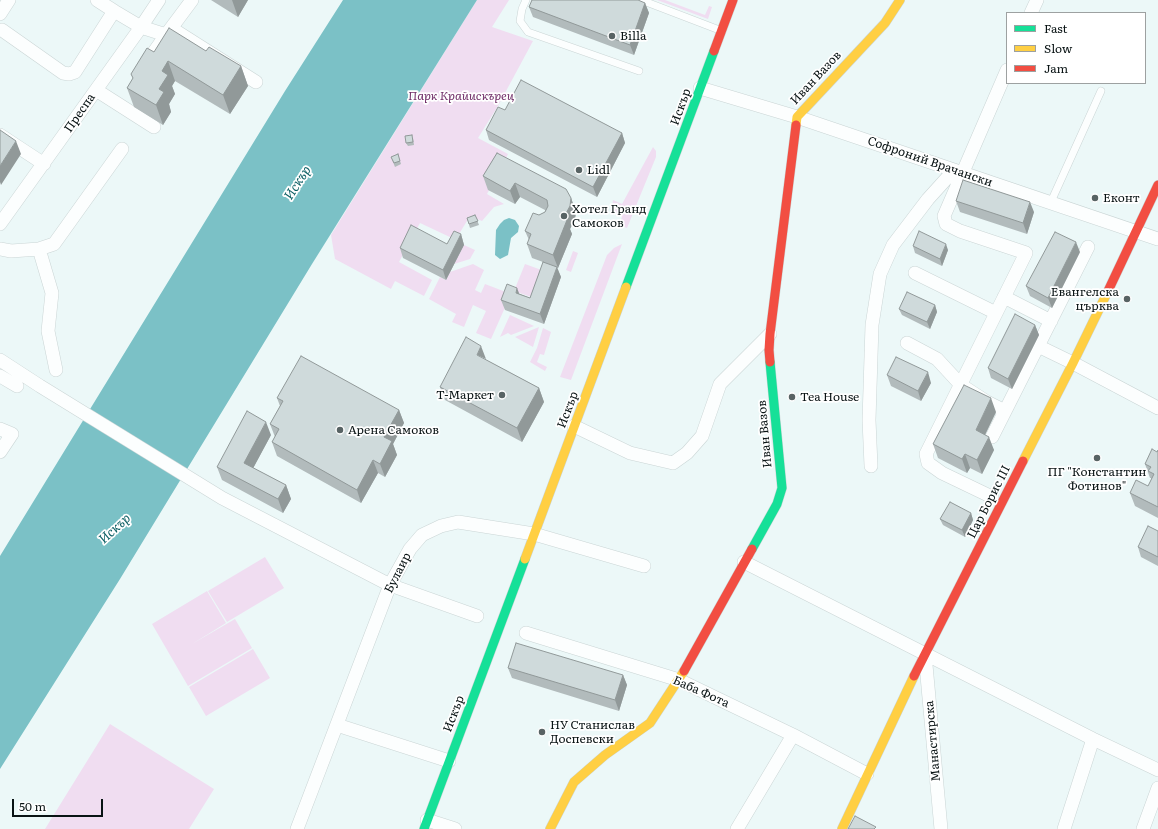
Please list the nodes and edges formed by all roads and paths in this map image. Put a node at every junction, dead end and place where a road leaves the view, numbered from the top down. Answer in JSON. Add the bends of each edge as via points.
{"nodes":[{"id":1,"x":9,"y":0,"type":"edge"},
{"id":2,"x":97,"y":0,"type":"edge"},
{"id":3,"x":159,"y":0,"type":"edge"},
{"id":4,"x":192,"y":0,"type":"edge"},
{"id":5,"x":526,"y":0,"type":"edge"},
{"id":6,"x":641,"y":0,"type":"edge"},
{"id":7,"x":733,"y":0,"type":"edge"},
{"id":8,"x":900,"y":0,"type":"edge"},
{"id":9,"x":1037,"y":0,"type":"edge"},
{"id":10,"x":114,"y":11,"type":"junction"},
{"id":11,"x":1031,"y":12,"type":"edge"},
{"id":12,"x":0,"y":14,"type":"edge"},
{"id":13,"x":141,"y":27,"type":"junction"},
{"id":14,"x":1,"y":31,"type":"edge"},
{"id":15,"x":722,"y":31,"type":"junction"},
{"id":16,"x":169,"y":32,"type":"junction"},
{"id":17,"x":639,"y":71,"type":"dead end"},
{"id":18,"x":1006,"y":72,"type":"edge"},
{"id":19,"x":137,"y":76,"type":"edge"},
{"id":20,"x":256,"y":82,"type":"dead end"},
{"id":21,"x":700,"y":88,"type":"junction"},
{"id":22,"x":96,"y":90,"type":"junction"},
{"id":23,"x":1101,"y":91,"type":"dead end"},
{"id":24,"x":797,"y":117,"type":"junction"},
{"id":25,"x":154,"y":127,"type":"dead end"},
{"id":26,"x":0,"y":135,"type":"edge"},
{"id":27,"x":122,"y":149,"type":"dead end"},
{"id":28,"x":44,"y":164,"type":"junction"},
{"id":29,"x":964,"y":173,"type":"junction"},
{"id":30,"x":1158,"y":185,"type":"edge"},
{"id":31,"x":1050,"y":204,"type":"junction"},
{"id":32,"x":0,"y":224,"type":"edge"},
{"id":33,"x":1135,"y":232,"type":"junction"},
{"id":34,"x":1158,"y":239,"type":"edge"},
{"id":35,"x":1088,"y":248,"type":"dead end"},
{"id":36,"x":0,"y":249,"type":"edge"},
{"id":37,"x":39,"y":249,"type":"junction"},
{"id":38,"x":915,"y":273,"type":"dead end"},
{"id":39,"x":1004,"y":297,"type":"junction"},
{"id":40,"x":996,"y":313,"type":"junction"},
{"id":41,"x":1051,"y":321,"type":"junction"},
{"id":42,"x":770,"y":334,"type":"junction"},
{"id":43,"x":907,"y":343,"type":"dead end"},
{"id":44,"x":1038,"y":346,"type":"junction"},
{"id":45,"x":0,"y":360,"type":"edge"},
{"id":46,"x":1073,"y":363,"type":"junction"},
{"id":47,"x":56,"y":370,"type":"dead end"},
{"id":48,"x":0,"y":376,"type":"edge"},
{"id":49,"x":960,"y":385,"type":"junction"},
{"id":50,"x":17,"y":386,"type":"dead end"},
{"id":51,"x":1158,"y":408,"type":"edge"},
{"id":52,"x":1005,"y":411,"type":"junction"},
{"id":53,"x":574,"y":426,"type":"junction"},
{"id":54,"x":0,"y":429,"type":"edge"},
{"id":55,"x":992,"y":437,"type":"dead end"},
{"id":56,"x":0,"y":452,"type":"edge"},
{"id":57,"x":872,"y":466,"type":"dead end"},
{"id":58,"x":992,"y":497,"type":"dead end"},
{"id":59,"x":534,"y":534,"type":"junction"},
{"id":60,"x":744,"y":562,"type":"junction"},
{"id":61,"x":644,"y":566,"type":"dead end"},
{"id":62,"x":390,"y":585,"type":"junction"},
{"id":63,"x":477,"y":616,"type":"dead end"},
{"id":64,"x":526,"y":633,"type":"dead end"},
{"id":65,"x":925,"y":652,"type":"junction"},
{"id":66,"x":679,"y":680,"type":"junction"},
{"id":67,"x":337,"y":725,"type":"junction"},
{"id":68,"x":794,"y":735,"type":"junction"},
{"id":69,"x":1093,"y":739,"type":"junction"},
{"id":70,"x":449,"y":761,"type":"junction"},
{"id":71,"x":1158,"y":770,"type":"edge"},
{"id":72,"x":867,"y":774,"type":"junction"},
{"id":73,"x":1158,"y":788,"type":"edge"},
{"id":74,"x":425,"y":824,"type":"edge"},
{"id":75,"x":297,"y":829,"type":"edge"},
{"id":76,"x":455,"y":829,"type":"edge"},
{"id":77,"x":550,"y":829,"type":"edge"},
{"id":78,"x":737,"y":829,"type":"edge"},
{"id":79,"x":842,"y":829,"type":"edge"},
{"id":80,"x":941,"y":829,"type":"edge"},
{"id":81,"x":1064,"y":829,"type":"edge"},
{"id":82,"x":1143,"y":829,"type":"edge"}],
"edges":[{"from":1,"to":12,"type":"street"},
{"from":2,"to":10,"type":"street"},
{"from":3,"to":13,"type":"street","name":"Преспа"},
{"from":4,"to":16,"type":"street"},
{"from":5,"to":17,"type":"lane","via":[[520,21],[528,32]]},
{"from":6,"to":15,"type":"lane"},
{"from":7,"to":15,"type":"street","name":"Искър"},
{"from":8,"to":24,"type":"street","name":"Иван Вазов","via":[[885,23]]},
{"from":9,"to":11,"type":"street"},
{"from":10,"to":13,"type":"street"},
{"from":10,"to":14,"type":"street","via":[[75,72],[69,74],[63,73]]},
{"from":13,"to":16,"type":"street"},
{"from":13,"to":22,"type":"street","name":"Преспа"},
{"from":15,"to":21,"type":"street","name":"Искър"},
{"from":16,"to":19,"type":"street"},
{"from":16,"to":20,"type":"street"},
{"from":18,"to":29,"type":"street"},
{"from":21,"to":24,"type":"street","name":"Софроний Врачански"},
{"from":21,"to":53,"type":"street","name":"Искър"},
{"from":22,"to":25,"type":"street"},
{"from":22,"to":28,"type":"street","name":"Преспа"},
{"from":23,"to":31,"type":"lane"},
{"from":24,"to":29,"type":"street","name":"Софроний Врачански"},
{"from":24,"to":42,"type":"street","name":"Иван Вазов"},
{"from":26,"to":28,"type":"street"},
{"from":27,"to":37,"type":"street","via":[[54,244]]},
{"from":28,"to":32,"type":"street","name":"Преспа"},
{"from":29,"to":31,"type":"street","name":"Софроний Врачански"},
{"from":29,"to":39,"type":"street","via":[[944,216],[946,224],[1026,253]]},
{"from":29,"to":57,"type":"street","via":[[947,178],[928,199],[893,245],[880,274],[872,325],[869,420]]},
{"from":30,"to":33,"type":"street","name":"Цар Борис III"},
{"from":31,"to":33,"type":"street","name":"Софроний Врачански"},
{"from":33,"to":34,"type":"street","name":"Софроний Врачански"},
{"from":33,"to":46,"type":"street","name":"Цар Борис III"},
{"from":35,"to":41,"type":"street"},
{"from":36,"to":37,"type":"street"},
{"from":37,"to":47,"type":"street","via":[[52,293],[48,331]]},
{"from":38,"to":40,"type":"street"},
{"from":39,"to":40,"type":"street"},
{"from":39,"to":41,"type":"street"},
{"from":40,"to":49,"type":"street"},
{"from":41,"to":44,"type":"street"},
{"from":42,"to":53,"type":"street","via":[[720,384],[702,436],[687,454],[672,462],[630,453]]},
{"from":42,"to":60,"type":"street","name":"Иван Вазов","via":[[769,350],[782,488],[777,504]]},
{"from":43,"to":49,"type":"street","via":[[937,359]]},
{"from":44,"to":46,"type":"street"},
{"from":44,"to":52,"type":"street"},
{"from":45,"to":62,"type":"street","via":[[222,498]]},
{"from":46,"to":51,"type":"street"},
{"from":46,"to":65,"type":"street","name":"Цар Борис III"},
{"from":48,"to":50,"type":"street"},
{"from":49,"to":52,"type":"street"},
{"from":49,"to":58,"type":"street","via":[[926,454],[928,463],[942,473]]},
{"from":52,"to":55,"type":"street"},
{"from":53,"to":59,"type":"street","name":"Искър"},
{"from":54,"to":56,"type":"street","via":[[12,434]]},
{"from":59,"to":61,"type":"street","name":"Булаир"},
{"from":59,"to":62,"type":"street","name":"Булаир","via":[[458,522],[441,526],[422,535],[410,549]]},
{"from":59,"to":70,"type":"street","name":"Искър"},
{"from":60,"to":65,"type":"street"},
{"from":60,"to":66,"type":"street","name":"Иван Вазов"},
{"from":62,"to":63,"type":"street"},
{"from":62,"to":67,"type":"street","name":"Булаир"},
{"from":64,"to":66,"type":"street","name":"Баба Фота"},
{"from":65,"to":69,"type":"street"},
{"from":65,"to":72,"type":"street","name":"Цар Борис III"},
{"from":65,"to":80,"type":"street","name":"Манастирска"},
{"from":66,"to":68,"type":"street","name":"Баба Фота"},
{"from":66,"to":77,"type":"street","name":"Иван Вазов","via":[[650,723],[605,755],[574,782]]},
{"from":67,"to":70,"type":"street"},
{"from":67,"to":75,"type":"street","name":"Булаир"},
{"from":68,"to":72,"type":"street","name":"Баба Фота"},
{"from":68,"to":78,"type":"street"},
{"from":69,"to":71,"type":"street"},
{"from":69,"to":81,"type":"street"},
{"from":70,"to":74,"type":"street","name":"Искър"},
{"from":72,"to":79,"type":"street","name":"Цар Борис III"},
{"from":73,"to":82,"type":"street"},
{"from":74,"to":76,"type":"street"}]}
